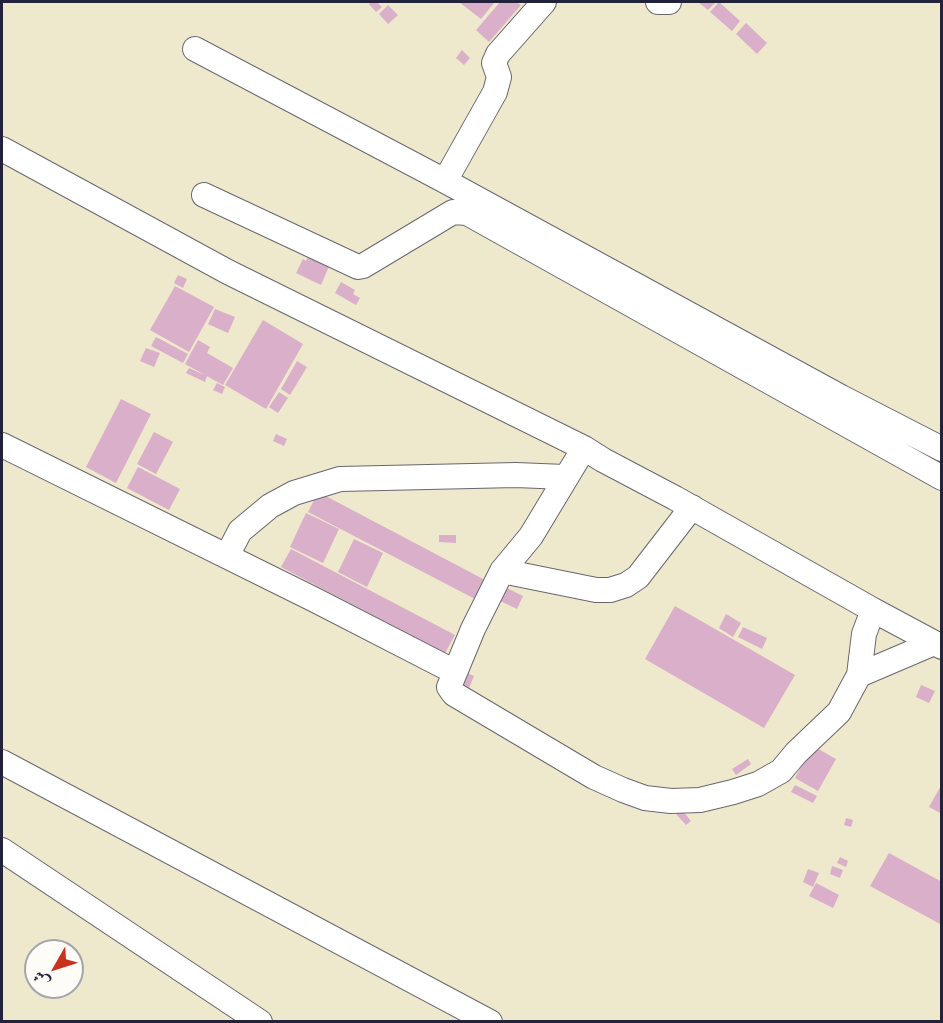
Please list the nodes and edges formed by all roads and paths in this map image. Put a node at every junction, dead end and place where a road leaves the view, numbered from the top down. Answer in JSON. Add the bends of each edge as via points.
{"nodes":[{"id":1,"x":544,"y":2,"type":"edge"},
{"id":2,"x":658,"y":2,"type":"edge"},
{"id":3,"x":669,"y":2,"type":"edge"},
{"id":4,"x":195,"y":49,"type":"dead end"},
{"id":5,"x":2,"y":149,"type":"edge"},
{"id":6,"x":445,"y":181,"type":"junction"},
{"id":7,"x":204,"y":195,"type":"dead end"},
{"id":8,"x":2,"y":445,"type":"edge"},
{"id":9,"x":584,"y":448,"type":"junction"},
{"id":10,"x":942,"y":449,"type":"edge"},
{"id":11,"x":565,"y":477,"type":"junction"},
{"id":12,"x":942,"y":478,"type":"edge"},
{"id":13,"x":692,"y":507,"type":"junction"},
{"id":14,"x":227,"y":556,"type":"junction"},
{"id":15,"x":502,"y":571,"type":"junction"},
{"id":16,"x":873,"y":610,"type":"junction"},
{"id":17,"x":938,"y":645,"type":"edge"},
{"id":18,"x":455,"y":672,"type":"junction"},
{"id":19,"x":859,"y":675,"type":"junction"},
{"id":20,"x":2,"y":762,"type":"edge"},
{"id":21,"x":2,"y":850,"type":"edge"},
{"id":22,"x":260,"y":1022,"type":"edge"},
{"id":23,"x":490,"y":1022,"type":"edge"}],
"edges":[{"from":1,"to":6,"type":"street","via":[[498,54],[494,63],[499,77],[495,92]]},
{"from":2,"to":3,"type":"street"},
{"from":4,"to":6,"type":"street"},
{"from":5,"to":9,"type":"street","via":[[228,272]]},
{"from":6,"to":10,"type":"street"},
{"from":7,"to":12,"type":"street","via":[[358,267],[453,212],[467,213]]},
{"from":8,"to":14,"type":"street"},
{"from":9,"to":11,"type":"street"},
{"from":9,"to":13,"type":"street"},
{"from":11,"to":14,"type":"street","via":[[340,479],[294,493],[270,506],[240,531]]},
{"from":11,"to":15,"type":"street","via":[[531,536]]},
{"from":13,"to":15,"type":"street","via":[[638,577],[626,585],[596,590]]},
{"from":13,"to":16,"type":"street"},
{"from":14,"to":18,"type":"street"},
{"from":15,"to":18,"type":"street"},
{"from":16,"to":17,"type":"street"},
{"from":16,"to":19,"type":"street","via":[[864,633]]},
{"from":17,"to":19,"type":"street"},
{"from":18,"to":19,"type":"street","via":[[449,687],[454,694],[594,777],[645,798],[671,801],[700,800],[733,792],[781,771],[840,712]]},
{"from":20,"to":23,"type":"street"},
{"from":21,"to":22,"type":"street"}]}
